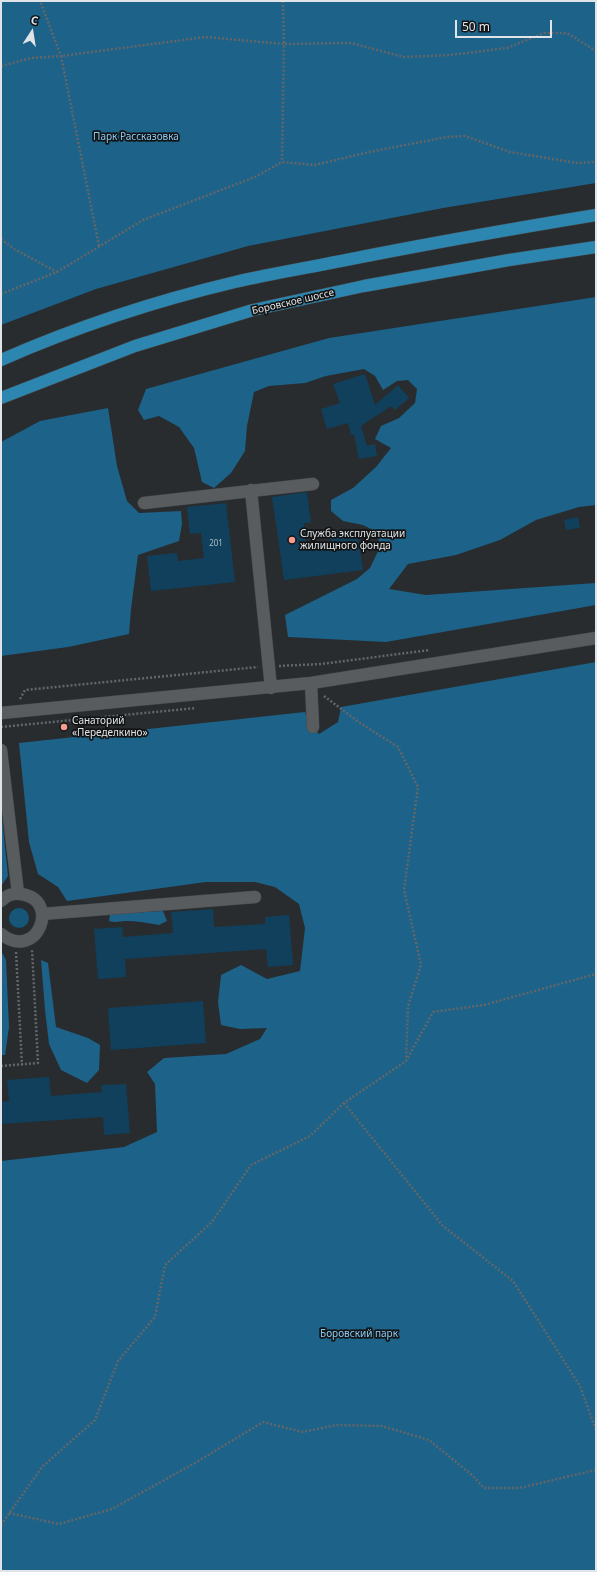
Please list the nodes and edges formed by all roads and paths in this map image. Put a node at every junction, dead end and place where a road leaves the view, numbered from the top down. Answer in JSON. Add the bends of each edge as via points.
{"nodes":[{"id":1,"x":40,"y":1,"type":"edge"},
{"id":2,"x":283,"y":1,"type":"edge"},
{"id":3,"x":284,"y":44,"type":"junction"},
{"id":4,"x":596,"y":51,"type":"edge"},
{"id":5,"x":61,"y":56,"type":"junction"},
{"id":6,"x":1,"y":66,"type":"edge"},
{"id":7,"x":282,"y":162,"type":"junction"},
{"id":8,"x":596,"y":162,"type":"edge"},
{"id":9,"x":596,"y":215,"type":"edge"},
{"id":10,"x":1,"y":239,"type":"edge"},
{"id":11,"x":100,"y":246,"type":"junction"},
{"id":12,"x":596,"y":247,"type":"edge"},
{"id":13,"x":57,"y":272,"type":"junction"},
{"id":14,"x":1,"y":294,"type":"edge"},
{"id":15,"x":1,"y":360,"type":"edge"},
{"id":16,"x":1,"y":398,"type":"edge"},
{"id":17,"x":314,"y":484,"type":"dead end"},
{"id":18,"x":251,"y":490,"type":"junction"},
{"id":19,"x":144,"y":503,"type":"dead end"},
{"id":20,"x":596,"y":638,"type":"edge"},
{"id":21,"x":431,"y":650,"type":"dead end"},
{"id":22,"x":269,"y":666,"type":"junction"},
{"id":23,"x":311,"y":684,"type":"junction"},
{"id":24,"x":271,"y":688,"type":"junction"},
{"id":25,"x":321,"y":694,"type":"dead end"},
{"id":26,"x":17,"y":701,"type":"dead end"},
{"id":27,"x":1,"y":713,"type":"edge"},
{"id":28,"x":313,"y":727,"type":"dead end"},
{"id":29,"x":1,"y":750,"type":"edge"},
{"id":30,"x":18,"y":893,"type":"junction"},
{"id":31,"x":255,"y":897,"type":"dead end"},
{"id":32,"x":1,"y":901,"type":"edge"},
{"id":33,"x":42,"y":914,"type":"junction"},
{"id":34,"x":1,"y":934,"type":"edge"},
{"id":35,"x":31,"y":938,"type":"junction"},
{"id":36,"x":16,"y":941,"type":"junction"},
{"id":37,"x":596,"y":974,"type":"edge"},
{"id":38,"x":406,"y":1061,"type":"junction"},
{"id":39,"x":22,"y":1064,"type":"junction"},
{"id":40,"x":1,"y":1066,"type":"edge"},
{"id":41,"x":344,"y":1103,"type":"junction"},
{"id":42,"x":596,"y":1430,"type":"edge"},
{"id":43,"x":596,"y":1470,"type":"edge"},
{"id":44,"x":10,"y":1513,"type":"junction"},
{"id":45,"x":1,"y":1525,"type":"edge"}],
"edges":[{"from":1,"to":5,"type":"path"},
{"from":2,"to":3,"type":"path"},
{"from":3,"to":4,"type":"path","via":[[351,44],[404,57],[450,55],[506,48],[544,33],[567,33]]},
{"from":3,"to":5,"type":"path","via":[[206,37]]},
{"from":3,"to":7,"type":"path"},
{"from":5,"to":6,"type":"path","via":[[31,58]]},
{"from":5,"to":11,"type":"path"},
{"from":7,"to":8,"type":"path","via":[[315,165],[369,152],[465,136],[510,152],[577,162]]},
{"from":7,"to":11,"type":"path","via":[[255,177],[143,220]]},
{"from":9,"to":15,"type":"main road","via":[[432,243],[234,282],[89,325]]},
{"from":10,"to":13,"type":"path","via":[[14,249]]},
{"from":11,"to":13,"type":"path"},
{"from":12,"to":16,"type":"main road","name":"Боровское шоссе","via":[[364,286],[253,310],[135,346]]},
{"from":13,"to":14,"type":"path"},
{"from":17,"to":18,"type":"street"},
{"from":18,"to":19,"type":"street"},
{"from":18,"to":22,"type":"street"},
{"from":20,"to":23,"type":"street"},
{"from":21,"to":22,"type":"path","via":[[322,664]]},
{"from":22,"to":24,"type":"street"},
{"from":22,"to":26,"type":"path","via":[[25,690]]},
{"from":23,"to":24,"type":"street"},
{"from":23,"to":28,"type":"street"},
{"from":24,"to":27,"type":"street"},
{"from":25,"to":38,"type":"path","via":[[398,747],[418,787],[404,890],[421,965],[408,1006]]},
{"from":29,"to":30,"type":"street"},
{"from":30,"to":32,"type":"street"},
{"from":30,"to":33,"type":"street","via":[[33,898]]},
{"from":31,"to":33,"type":"street"},
{"from":33,"to":35,"type":"street","via":[[41,926]]},
{"from":34,"to":36,"type":"street"},
{"from":35,"to":36,"type":"street"},
{"from":35,"to":39,"type":"path","via":[[38,1063]]},
{"from":36,"to":39,"type":"path"},
{"from":37,"to":38,"type":"path","via":[[484,1005],[433,1012]]},
{"from":38,"to":41,"type":"path"},
{"from":39,"to":40,"type":"path"},
{"from":41,"to":42,"type":"path","via":[[443,1226],[513,1281],[580,1386]]},
{"from":41,"to":44,"type":"path","via":[[310,1136],[251,1165],[212,1222],[166,1265],[155,1317],[118,1360],[95,1420],[42,1467]]},
{"from":43,"to":44,"type":"path","via":[[519,1488],[484,1488],[429,1440],[382,1426],[336,1425],[303,1432],[263,1422],[112,1509],[59,1524]]},
{"from":44,"to":45,"type":"path"}]}
